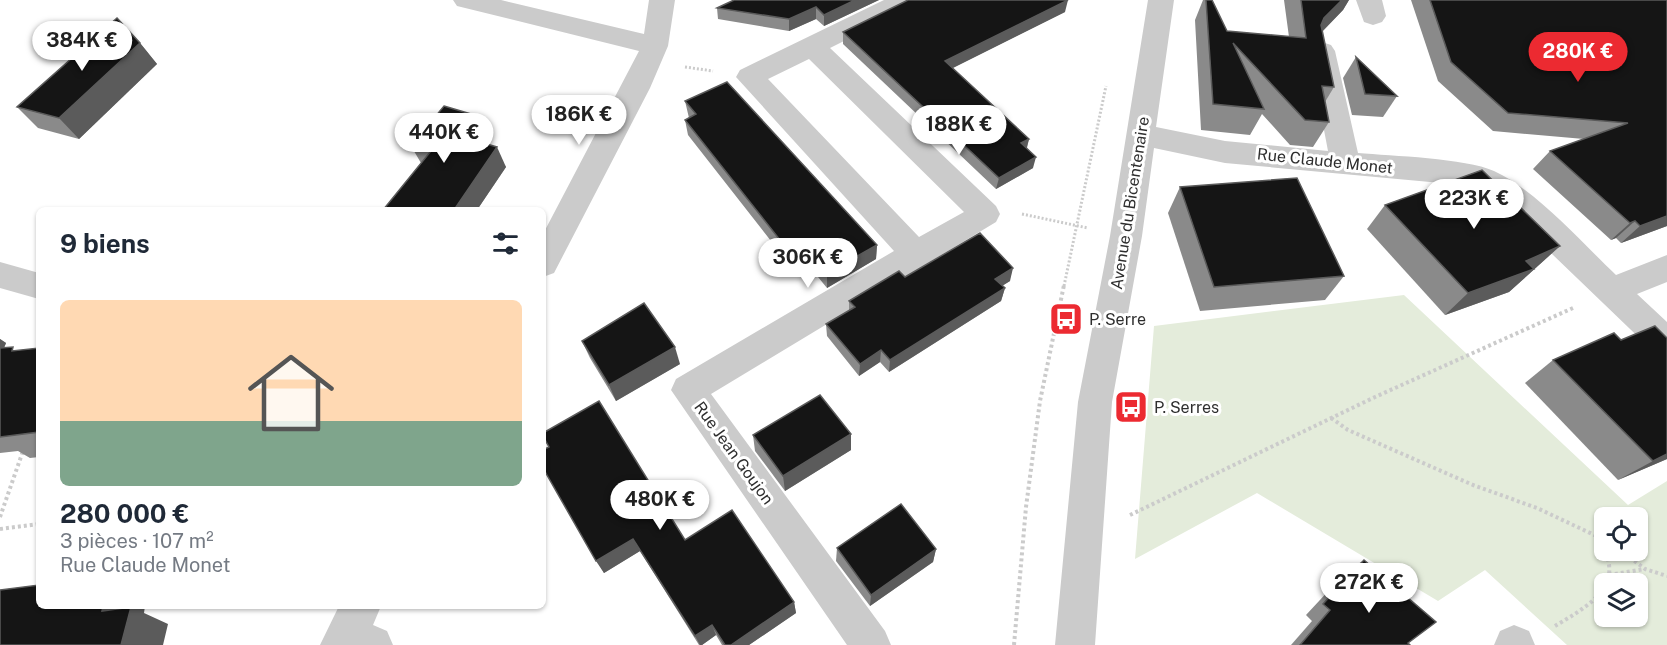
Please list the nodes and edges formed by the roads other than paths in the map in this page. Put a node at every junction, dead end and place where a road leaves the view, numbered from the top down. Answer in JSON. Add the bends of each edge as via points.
{"nodes":[{"id":1,"x":466,"y":0,"type":"edge"},
{"id":2,"x":662,"y":0,"type":"edge"},
{"id":3,"x":905,"y":0,"type":"edge"},
{"id":4,"x":1162,"y":4,"type":"edge"},
{"id":5,"x":812,"y":46,"type":"junction"},
{"id":6,"x":1322,"y":51,"type":"edge"},
{"id":7,"x":651,"y":53,"type":"junction"},
{"id":8,"x":1141,"y":134,"type":"junction"},
{"id":9,"x":1345,"y":163,"type":"junction"},
{"id":10,"x":916,"y":254,"type":"junction"},
{"id":11,"x":546,"y":258,"type":"edge"},
{"id":12,"x":1667,"y":268,"type":"edge"},
{"id":13,"x":0,"y":274,"type":"edge"},
{"id":14,"x":36,"y":285,"type":"edge"},
{"id":15,"x":1611,"y":291,"type":"junction"},
{"id":16,"x":1667,"y":343,"type":"edge"},
{"id":17,"x":871,"y":645,"type":"edge"},
{"id":18,"x":1075,"y":645,"type":"edge"}],
"edges":[{"from":1,"to":7,"type":"street"},
{"from":2,"to":7,"type":"street"},
{"from":3,"to":5,"type":"street"},
{"from":4,"to":8,"type":"street","name":"Avenue du Bicentenaire"},
{"from":5,"to":10,"type":"street","via":[[750,77]]},
{"from":5,"to":10,"type":"street","name":"Rue Jean Goujon","via":[[985,214]]},
{"from":6,"to":9,"type":"street"},
{"from":7,"to":11,"type":"street"},
{"from":8,"to":9,"type":"street","name":"Rue Claude Monet","via":[[1238,152]]},
{"from":8,"to":18,"type":"street","name":"Avenue du Bicentenaire","via":[[1095,402]]},
{"from":9,"to":15,"type":"street","name":"Rue Claude Monet","via":[[1483,179],[1511,196]]},
{"from":10,"to":17,"type":"street","name":"Rue Jean Goujon","via":[[688,390]]},
{"from":12,"to":15,"type":"street"},
{"from":13,"to":14,"type":"street"},
{"from":15,"to":16,"type":"street","name":"Rue Claude Monet"}]}
